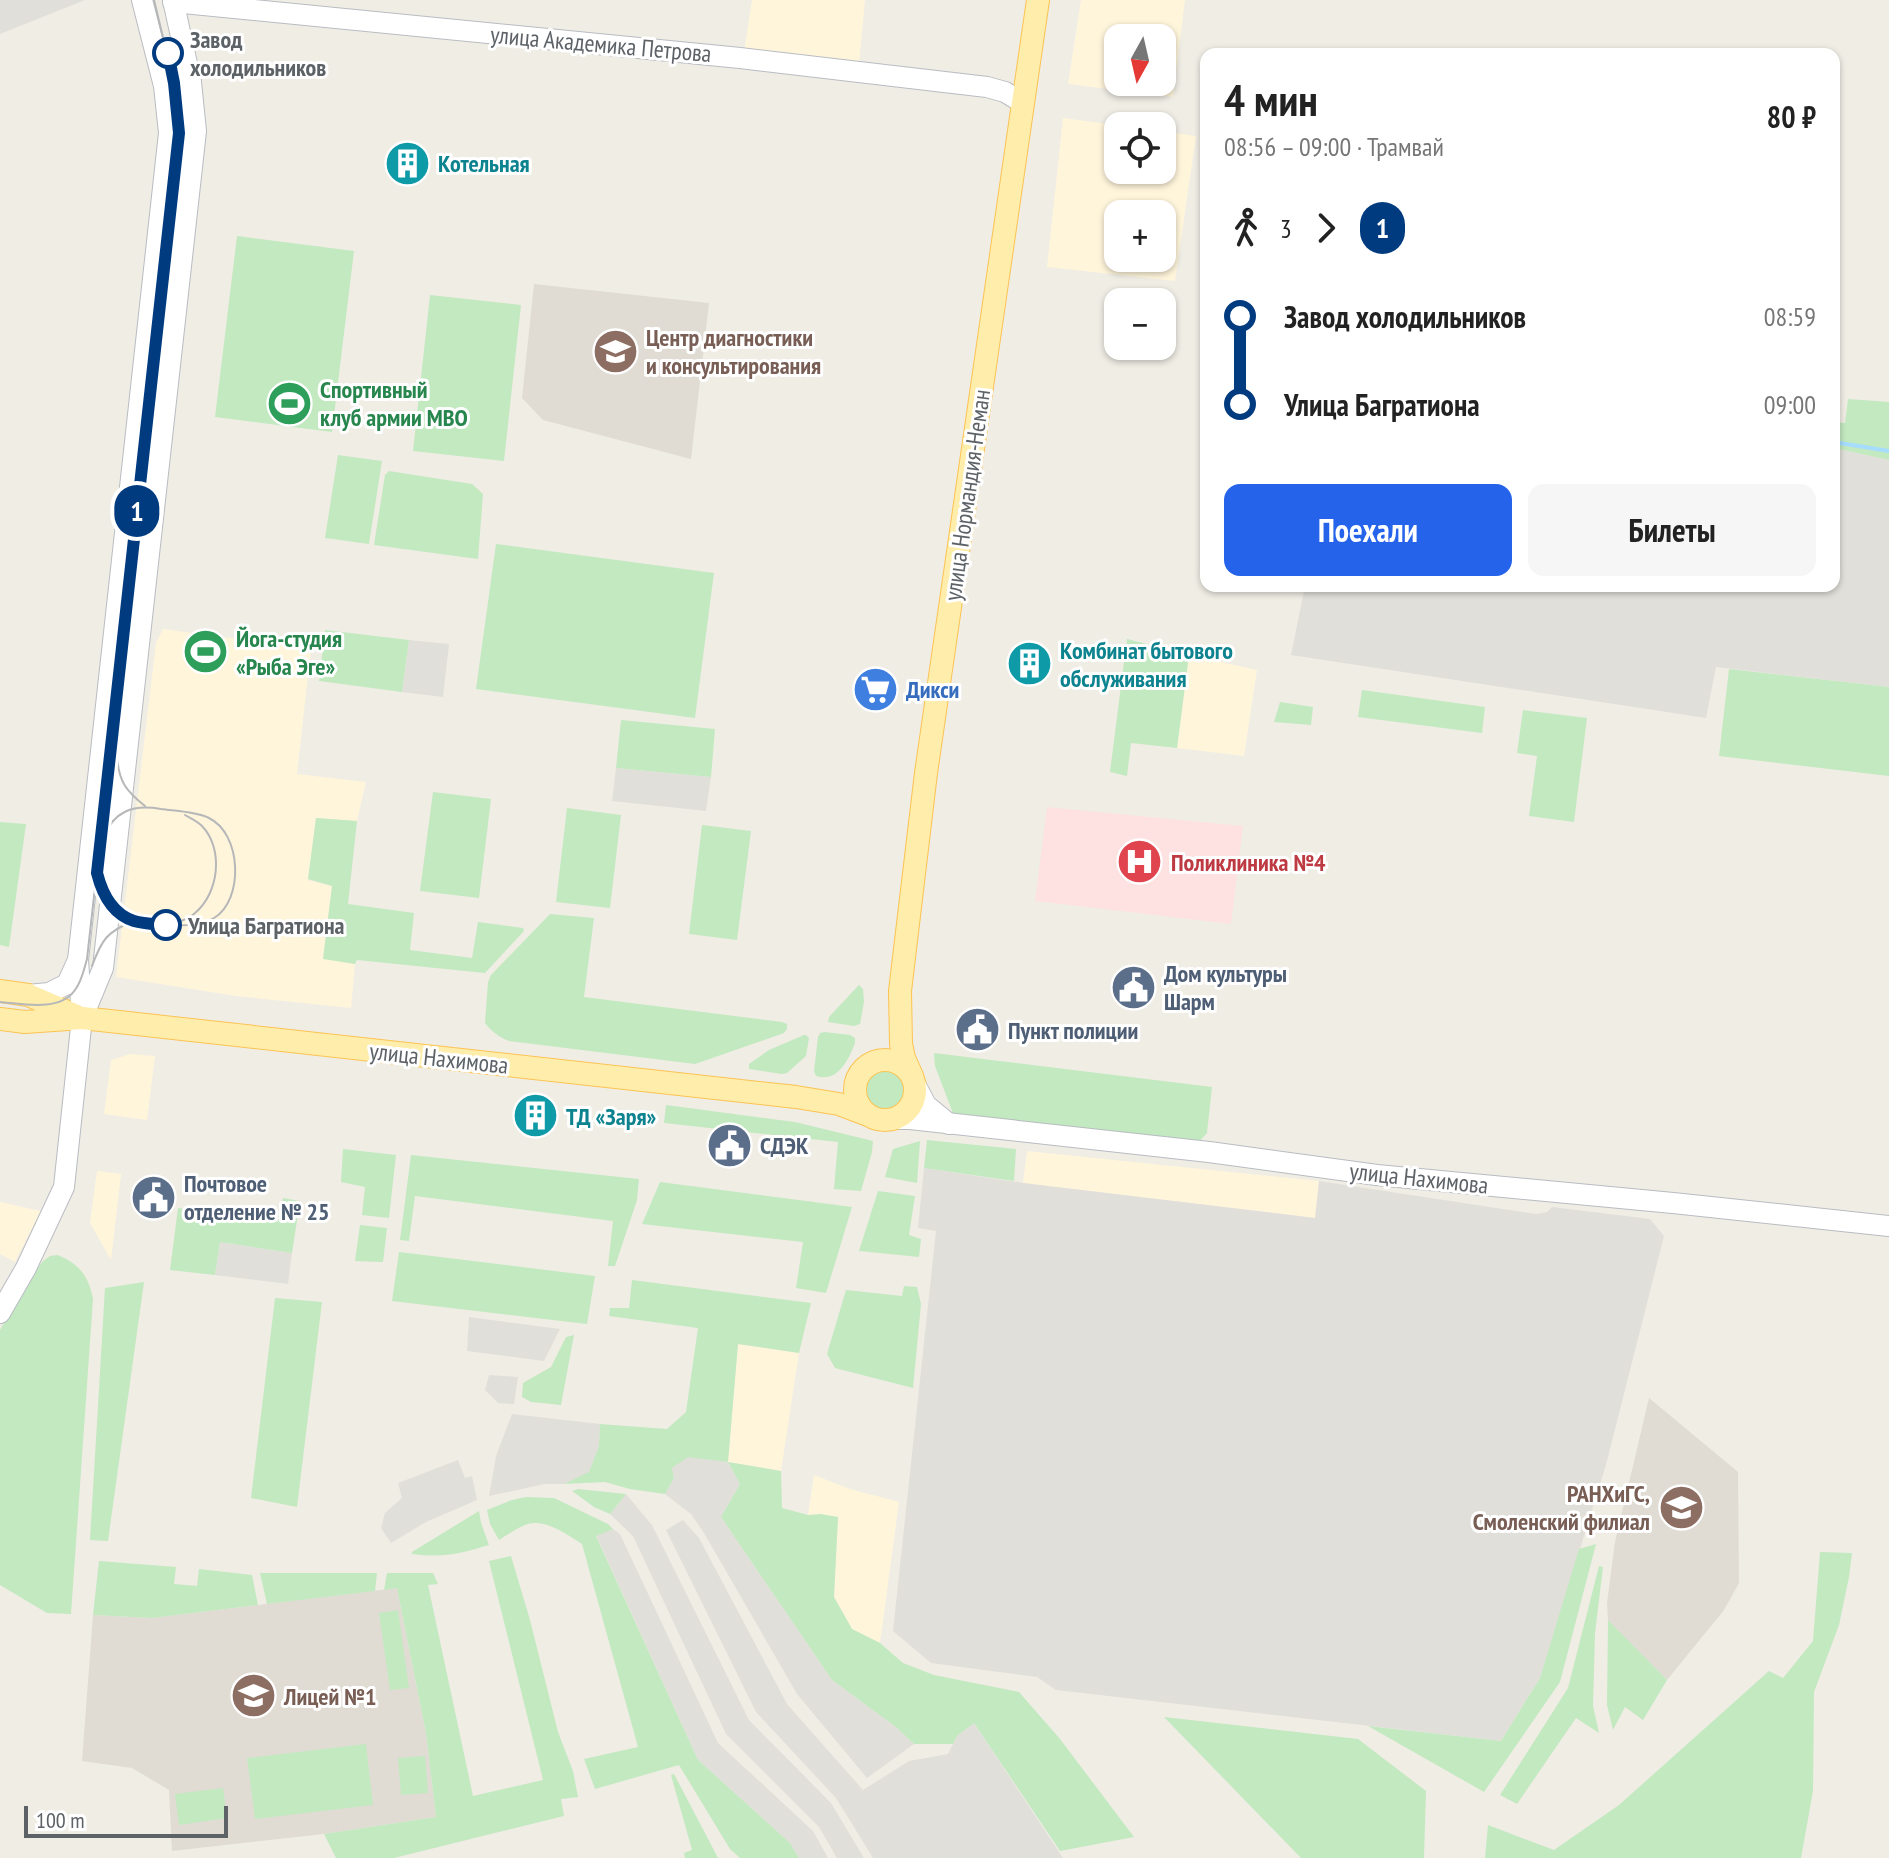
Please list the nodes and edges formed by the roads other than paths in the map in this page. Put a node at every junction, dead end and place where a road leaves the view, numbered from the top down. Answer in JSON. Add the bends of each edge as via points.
{"nodes":[{"id":1,"x":142,"y":0,"type":"edge"},
{"id":2,"x":1038,"y":0,"type":"edge"},
{"id":3,"x":173,"y":1,"type":"edge"},
{"id":4,"x":1023,"y":103,"type":"junction"},
{"id":5,"x":138,"y":416,"type":"junction"},
{"id":6,"x":164,"y":419,"type":"junction"},
{"id":7,"x":78,"y":960,"type":"junction"},
{"id":8,"x":0,"y":991,"type":"edge"},
{"id":9,"x":900,"y":991,"type":"junction"},
{"id":10,"x":28,"y":995,"type":"junction"},
{"id":11,"x":82,"y":1018,"type":"junction"},
{"id":12,"x":0,"y":1019,"type":"edge"},
{"id":13,"x":863,"y":1070,"type":"junction"},
{"id":14,"x":914,"y":1080,"type":"junction"},
{"id":15,"x":796,"y":1097,"type":"junction"},
{"id":16,"x":868,"y":1115,"type":"junction"},
{"id":17,"x":895,"y":1119,"type":"junction"},
{"id":18,"x":949,"y":1124,"type":"junction"},
{"id":19,"x":1889,"y":1226,"type":"edge"},
{"id":20,"x":0,"y":1313,"type":"edge"}],
"edges":[{"from":1,"to":5,"type":"street","via":[[164,86],[169,133]]},
{"from":2,"to":4,"type":"main road","name":"улица Нормандия-Неман"},
{"from":3,"to":4,"type":"street","name":"улица Академика Петрова","via":[[987,87]]},
{"from":3,"to":6,"type":"street","via":[[196,131]]},
{"from":4,"to":9,"type":"main road","name":"улица Нормандия-Неман","via":[[926,773]]},
{"from":5,"to":6,"type":"street"},
{"from":5,"to":7,"type":"street"},
{"from":6,"to":11,"type":"street","via":[[103,968]]},
{"from":7,"to":10,"type":"street","via":[[67,984]]},
{"from":7,"to":11,"type":"street"},
{"from":8,"to":10,"type":"main road","name":"улица Нахимова"},
{"from":9,"to":13,"type":"main road","via":[[884,1041]]},
{"from":9,"to":14,"type":"main road","via":[[901,1044]]},
{"from":10,"to":11,"type":"main road","name":"улица Нахимова"},
{"from":11,"to":12,"type":"main road","name":"улица Нахимова"},
{"from":11,"to":15,"type":"main road","name":"улица Нахимова"},
{"from":11,"to":20,"type":"street","via":[[64,1187]]},
{"from":13,"to":14,"type":"main road","via":[[872,1062],[895,1061]]},
{"from":13,"to":15,"type":"main road","via":[[840,1093]]},
{"from":13,"to":16,"type":"main road","via":[[855,1091]]},
{"from":14,"to":17,"type":"main road","via":[[914,1099]]},
{"from":14,"to":18,"type":"street","via":[[926,1105]]},
{"from":15,"to":16,"type":"main road"},
{"from":16,"to":17,"type":"main road"},
{"from":17,"to":18,"type":"street","name":"улица Нахимова"},
{"from":18,"to":19,"type":"street","name":"улица Нахимова","via":[[1377,1175]]}]}
